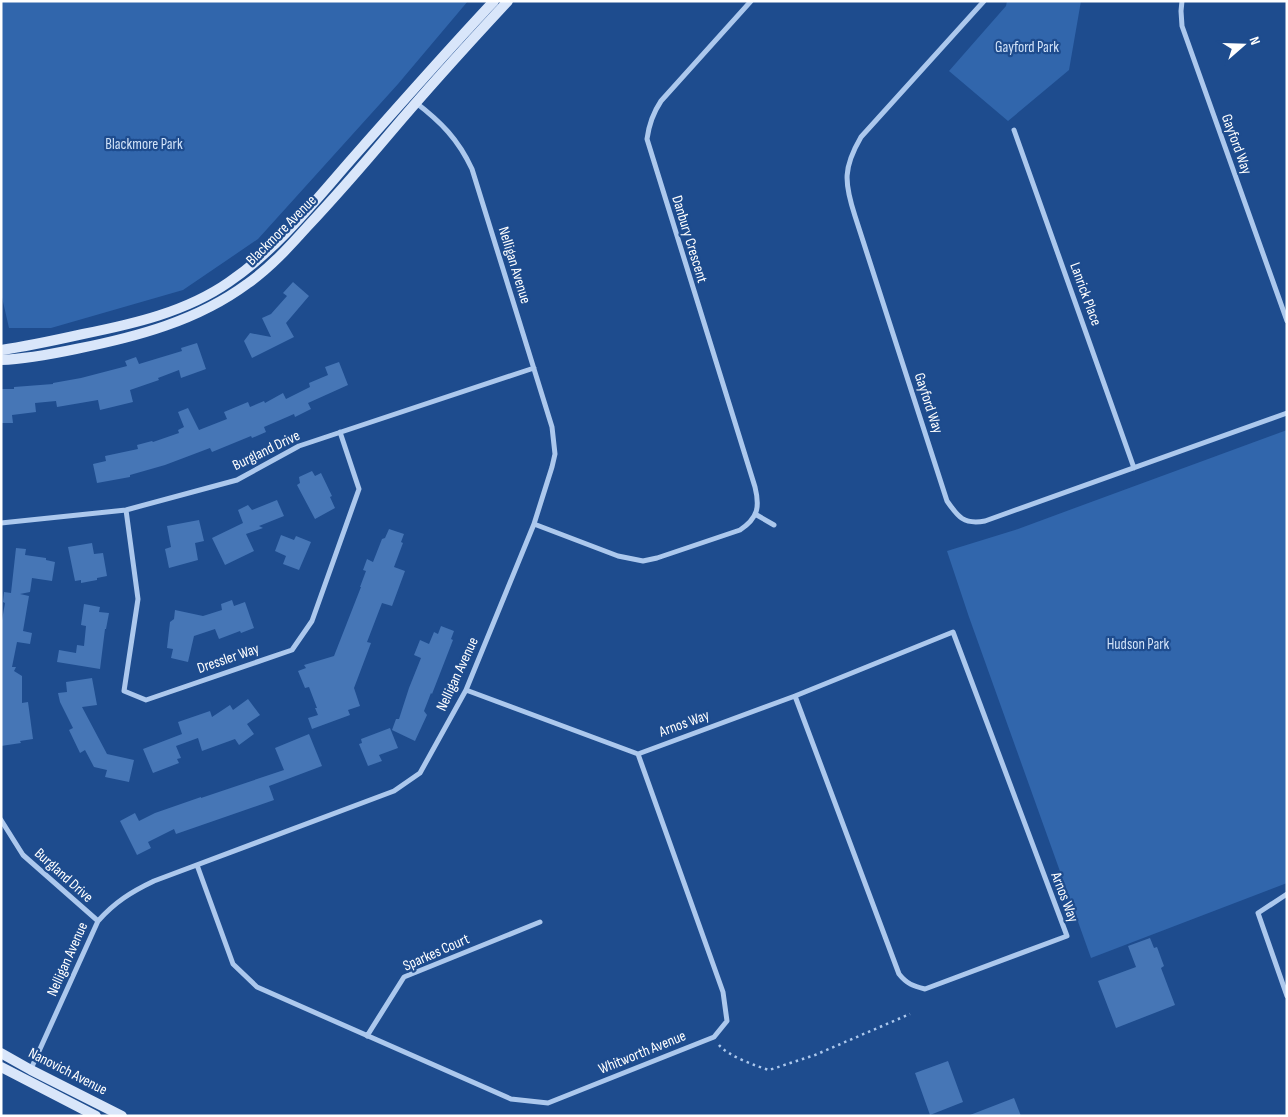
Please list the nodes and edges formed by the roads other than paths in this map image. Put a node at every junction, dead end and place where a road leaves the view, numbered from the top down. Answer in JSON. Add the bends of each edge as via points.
{"nodes":[{"id":1,"x":494,"y":1,"type":"edge"},
{"id":2,"x":508,"y":1,"type":"edge"},
{"id":3,"x":751,"y":1,"type":"edge"},
{"id":4,"x":984,"y":1,"type":"edge"},
{"id":5,"x":1182,"y":1,"type":"edge"},
{"id":6,"x":412,"y":99,"type":"junction"},
{"id":7,"x":1014,"y":130,"type":"dead end"},
{"id":8,"x":1287,"y":321,"type":"edge"},
{"id":9,"x":1,"y":349,"type":"edge"},
{"id":10,"x":3,"y":360,"type":"edge"},
{"id":11,"x":534,"y":368,"type":"junction"},
{"id":12,"x":1287,"y":413,"type":"edge"},
{"id":13,"x":340,"y":432,"type":"junction"},
{"id":14,"x":1134,"y":468,"type":"junction"},
{"id":15,"x":126,"y":510,"type":"junction"},
{"id":16,"x":755,"y":514,"type":"junction"},
{"id":17,"x":1,"y":524,"type":"edge"},
{"id":18,"x":534,"y":524,"type":"junction"},
{"id":19,"x":774,"y":525,"type":"dead end"},
{"id":20,"x":466,"y":690,"type":"junction"},
{"id":21,"x":795,"y":696,"type":"junction"},
{"id":22,"x":638,"y":754,"type":"junction"},
{"id":23,"x":1,"y":820,"type":"edge"},
{"id":24,"x":197,"y":865,"type":"junction"},
{"id":25,"x":1287,"y":894,"type":"edge"},
{"id":26,"x":98,"y":922,"type":"junction"},
{"id":27,"x":540,"y":922,"type":"dead end"},
{"id":28,"x":1287,"y":996,"type":"edge"},
{"id":29,"x":367,"y":1036,"type":"junction"},
{"id":30,"x":1,"y":1053,"type":"edge"},
{"id":31,"x":1,"y":1067,"type":"edge"},
{"id":32,"x":31,"y":1070,"type":"junction"},
{"id":33,"x":26,"y":1081,"type":"junction"},
{"id":34,"x":96,"y":1116,"type":"edge"},
{"id":35,"x":122,"y":1116,"type":"edge"}],
"edges":[{"from":1,"to":6,"type":"street","name":"Blackmore Avenue","via":[[433,66]]},
{"from":2,"to":6,"type":"street","name":"Blackmore Avenue"},
{"from":3,"to":16,"type":"street","name":"Danbury Crescent","via":[[661,100],[653,112],[647,139],[755,487],[758,506]]},
{"from":4,"to":14,"type":"street","name":"Gayford Way","via":[[861,137],[851,155],[846,174],[848,195],[947,501],[955,513],[974,523],[986,521]]},
{"from":5,"to":8,"type":"street","name":"Gayford Way","via":[[1184,33]]},
{"from":6,"to":9,"type":"street","name":"Blackmore Avenue","via":[[272,247],[228,283],[187,305],[128,325],[32,346]]},
{"from":6,"to":10,"type":"street","name":"Blackmore Avenue","via":[[352,179],[272,264],[226,298],[198,313],[134,336]]},
{"from":6,"to":11,"type":"street","name":"Nelligan Avenue","via":[[448,130],[472,169]]},
{"from":7,"to":14,"type":"street","name":"Lanrick Place"},
{"from":9,"to":10,"type":"street"},
{"from":11,"to":13,"type":"street","name":"Burgland Drive"},
{"from":11,"to":18,"type":"street","name":"Nelligan Avenue","via":[[552,427],[554,454]]},
{"from":12,"to":14,"type":"street","name":"Gayford Way"},
{"from":13,"to":15,"type":"street","name":"Burgland Drive","via":[[299,446],[237,480]]},
{"from":13,"to":15,"type":"street","name":"Dressler Way","via":[[359,490],[312,620],[292,650],[146,700],[124,691],[138,599]]},
{"from":15,"to":17,"type":"street","name":"Burgland Drive"},
{"from":16,"to":18,"type":"street","via":[[740,530],[643,560],[618,556]]},
{"from":16,"to":19,"type":"street"},
{"from":18,"to":20,"type":"street","name":"Nelligan Avenue"},
{"from":20,"to":22,"type":"street"},
{"from":20,"to":24,"type":"street","name":"Nelligan Avenue","via":[[420,774],[394,791]]},
{"from":21,"to":21,"type":"street","name":"Arnos Way","via":[[899,974],[910,986],[925,989],[1067,936],[953,632]]},
{"from":21,"to":22,"type":"street","name":"Arnos Way"},
{"from":22,"to":29,"type":"street","name":"Whitworth Avenue","via":[[723,992],[726,1021],[714,1037],[548,1103],[511,1099]]},
{"from":23,"to":26,"type":"street","name":"Burgland Drive","via":[[23,855]]},
{"from":24,"to":26,"type":"street","name":"Nelligan Avenue","via":[[154,880],[130,893],[111,906]]},
{"from":24,"to":29,"type":"street","name":"Whitworth Avenue","via":[[234,964],[257,988]]},
{"from":25,"to":28,"type":"street","via":[[1258,913]]},
{"from":26,"to":32,"type":"street","name":"Nelligan Avenue"},
{"from":27,"to":29,"type":"street","name":"Sparkes Court","via":[[404,977]]},
{"from":30,"to":32,"type":"street","name":"Nanovich Avenue"},
{"from":31,"to":33,"type":"street","name":"Nanovich Avenue"},
{"from":32,"to":33,"type":"street","name":"Nelligan Avenue"},
{"from":32,"to":35,"type":"street","name":"Nanovich Avenue"},
{"from":33,"to":34,"type":"street","name":"Nanovich Avenue"}]}
